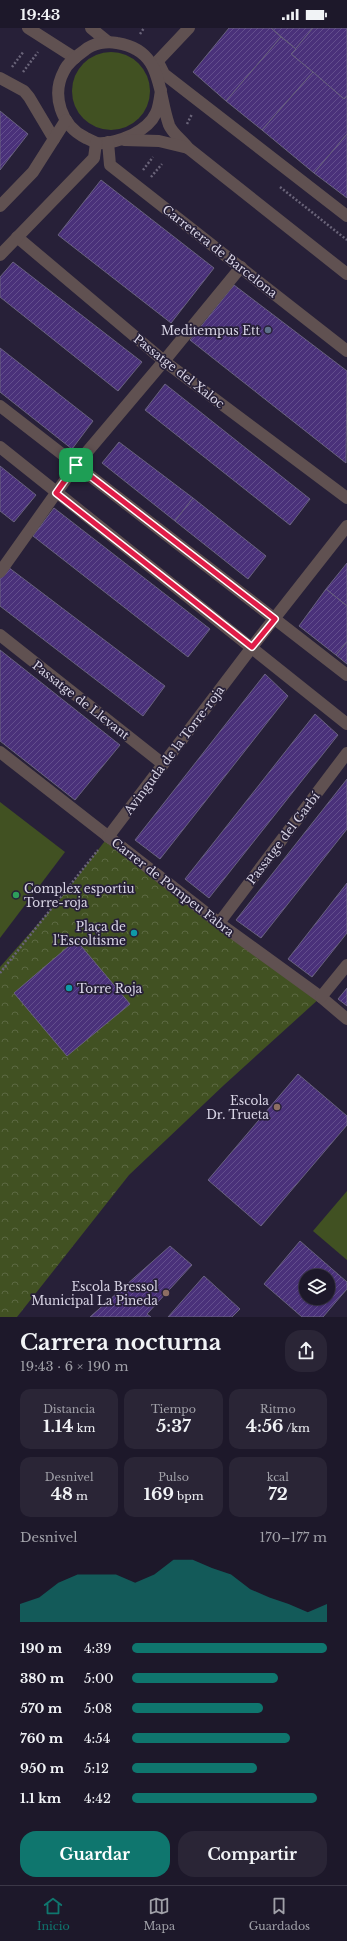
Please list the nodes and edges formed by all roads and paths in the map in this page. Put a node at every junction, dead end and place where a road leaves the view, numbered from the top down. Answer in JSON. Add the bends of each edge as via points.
{"nodes":[{"id":1,"x":28,"y":28,"type":"edge"},
{"id":2,"x":91,"y":28,"type":"edge"},
{"id":3,"x":189,"y":28,"type":"edge"},
{"id":4,"x":108,"y":42,"type":"junction"},
{"id":5,"x":24,"y":51,"type":"dead end"},
{"id":6,"x":75,"y":58,"type":"junction"},
{"id":7,"x":33,"y":59,"type":"dead end"},
{"id":8,"x":156,"y":63,"type":"junction"},
{"id":9,"x":4,"y":74,"type":"edge"},
{"id":10,"x":22,"y":74,"type":"dead end"},
{"id":11,"x":161,"y":90,"type":"junction"},
{"id":12,"x":194,"y":110,"type":"dead end"},
{"id":13,"x":66,"y":120,"type":"junction"},
{"id":14,"x":185,"y":127,"type":"dead end"},
{"id":15,"x":54,"y":139,"type":"junction"},
{"id":16,"x":122,"y":140,"type":"junction"},
{"id":17,"x":108,"y":142,"type":"junction"},
{"id":18,"x":96,"y":143,"type":"junction"},
{"id":19,"x":188,"y":148,"type":"junction"},
{"id":20,"x":153,"y":157,"type":"dead end"},
{"id":21,"x":162,"y":164,"type":"dead end"},
{"id":22,"x":138,"y":176,"type":"dead end"},
{"id":23,"x":147,"y":182,"type":"dead end"},
{"id":24,"x":0,"y":206,"type":"edge"},
{"id":25,"x":347,"y":216,"type":"edge"},
{"id":26,"x":17,"y":237,"type":"junction"},
{"id":27,"x":0,"y":255,"type":"edge"},
{"id":28,"x":241,"y":266,"type":"junction"},
{"id":29,"x":347,"y":274,"type":"edge"},
{"id":30,"x":347,"y":351,"type":"edge"},
{"id":31,"x":164,"y":361,"type":"junction"},
{"id":32,"x":0,"y":406,"type":"edge"},
{"id":33,"x":0,"y":447,"type":"edge"},
{"id":34,"x":76,"y":465,"type":"junction"},
{"id":35,"x":56,"y":493,"type":"junction"},
{"id":36,"x":347,"y":498,"type":"edge"},
{"id":37,"x":347,"y":526,"type":"edge"},
{"id":38,"x":0,"y":572,"type":"edge"},
{"id":39,"x":275,"y":619,"type":"junction"},
{"id":40,"x":0,"y":635,"type":"edge"},
{"id":41,"x":252,"y":647,"type":"junction"},
{"id":42,"x":347,"y":674,"type":"edge"},
{"id":43,"x":347,"y":724,"type":"edge"},
{"id":44,"x":0,"y":752,"type":"edge"},
{"id":45,"x":347,"y":753,"type":"edge"},
{"id":46,"x":163,"y":764,"type":"junction"},
{"id":47,"x":108,"y":837,"type":"junction"},
{"id":48,"x":218,"y":923,"type":"junction"},
{"id":49,"x":347,"y":965,"type":"edge"},
{"id":50,"x":0,"y":973,"type":"edge"},
{"id":51,"x":321,"y":997,"type":"junction"},
{"id":52,"x":347,"y":1019,"type":"edge"}],
"edges":[{"from":1,"to":6,"type":"street"},
{"from":2,"to":4,"type":"street"},
{"from":3,"to":8,"type":"street"},
{"from":4,"to":6,"type":"street","via":[[87,48]]},
{"from":4,"to":8,"type":"street","via":[[129,45]]},
{"from":5,"to":9,"type":"path"},
{"from":6,"to":13,"type":"street","via":[[64,70],[58,83],[57,96]]},
{"from":7,"to":10,"type":"path"},
{"from":8,"to":11,"type":"street"},
{"from":8,"to":25,"type":"street","via":[[164,74]]},
{"from":9,"to":15,"type":"street","via":[[24,91]]},
{"from":11,"to":16,"type":"street","via":[[156,113],[144,129]]},
{"from":11,"to":19,"type":"street","via":[[169,126]]},
{"from":12,"to":14,"type":"path"},
{"from":13,"to":15,"type":"street"},
{"from":13,"to":18,"type":"street","via":[[78,134]]},
{"from":15,"to":24,"type":"street","via":[[33,172]]},
{"from":16,"to":17,"type":"street"},
{"from":16,"to":19,"type":"street","via":[[159,141]]},
{"from":17,"to":18,"type":"street"},
{"from":17,"to":28,"type":"street","name":"Carretera de Barcelona","via":[[110,165]]},
{"from":18,"to":26,"type":"street","via":[[94,158]]},
{"from":19,"to":29,"type":"street"},
{"from":20,"to":22,"type":"path"},
{"from":21,"to":23,"type":"path"},
{"from":26,"to":27,"type":"street"},
{"from":26,"to":31,"type":"street","name":"Passatge del Xaloc"},
{"from":28,"to":30,"type":"street","name":"Carretera de Barcelona"},
{"from":28,"to":31,"type":"street"},
{"from":31,"to":34,"type":"street"},
{"from":31,"to":36,"type":"street","name":"Passatge del Xaloc"},
{"from":32,"to":34,"type":"street"},
{"from":33,"to":35,"type":"street"},
{"from":34,"to":35,"type":"street"},
{"from":34,"to":39,"type":"street"},
{"from":35,"to":38,"type":"street"},
{"from":35,"to":41,"type":"street"},
{"from":37,"to":39,"type":"street","name":"Avinguda de la Torre-roja"},
{"from":39,"to":41,"type":"street","name":"Avinguda de la Torre-roja"},
{"from":39,"to":42,"type":"street"},
{"from":40,"to":46,"type":"street","name":"Passatge de Llevant"},
{"from":41,"to":43,"type":"street"},
{"from":41,"to":46,"type":"street","name":"Avinguda de la Torre-roja"},
{"from":44,"to":47,"type":"street","name":"Carrer de Pompeu Fabra"},
{"from":45,"to":48,"type":"street","name":"Passatge del Garbí"},
{"from":46,"to":47,"type":"street","name":"Avinguda de la Torre-roja"},
{"from":47,"to":48,"type":"street","name":"Carrer de Pompeu Fabra"},
{"from":47,"to":50,"type":"path"},
{"from":48,"to":51,"type":"street","name":"Carrer de Pompeu Fabra"},
{"from":49,"to":51,"type":"street"},
{"from":51,"to":52,"type":"street","name":"Carrer de Pompeu Fabra"}]}
